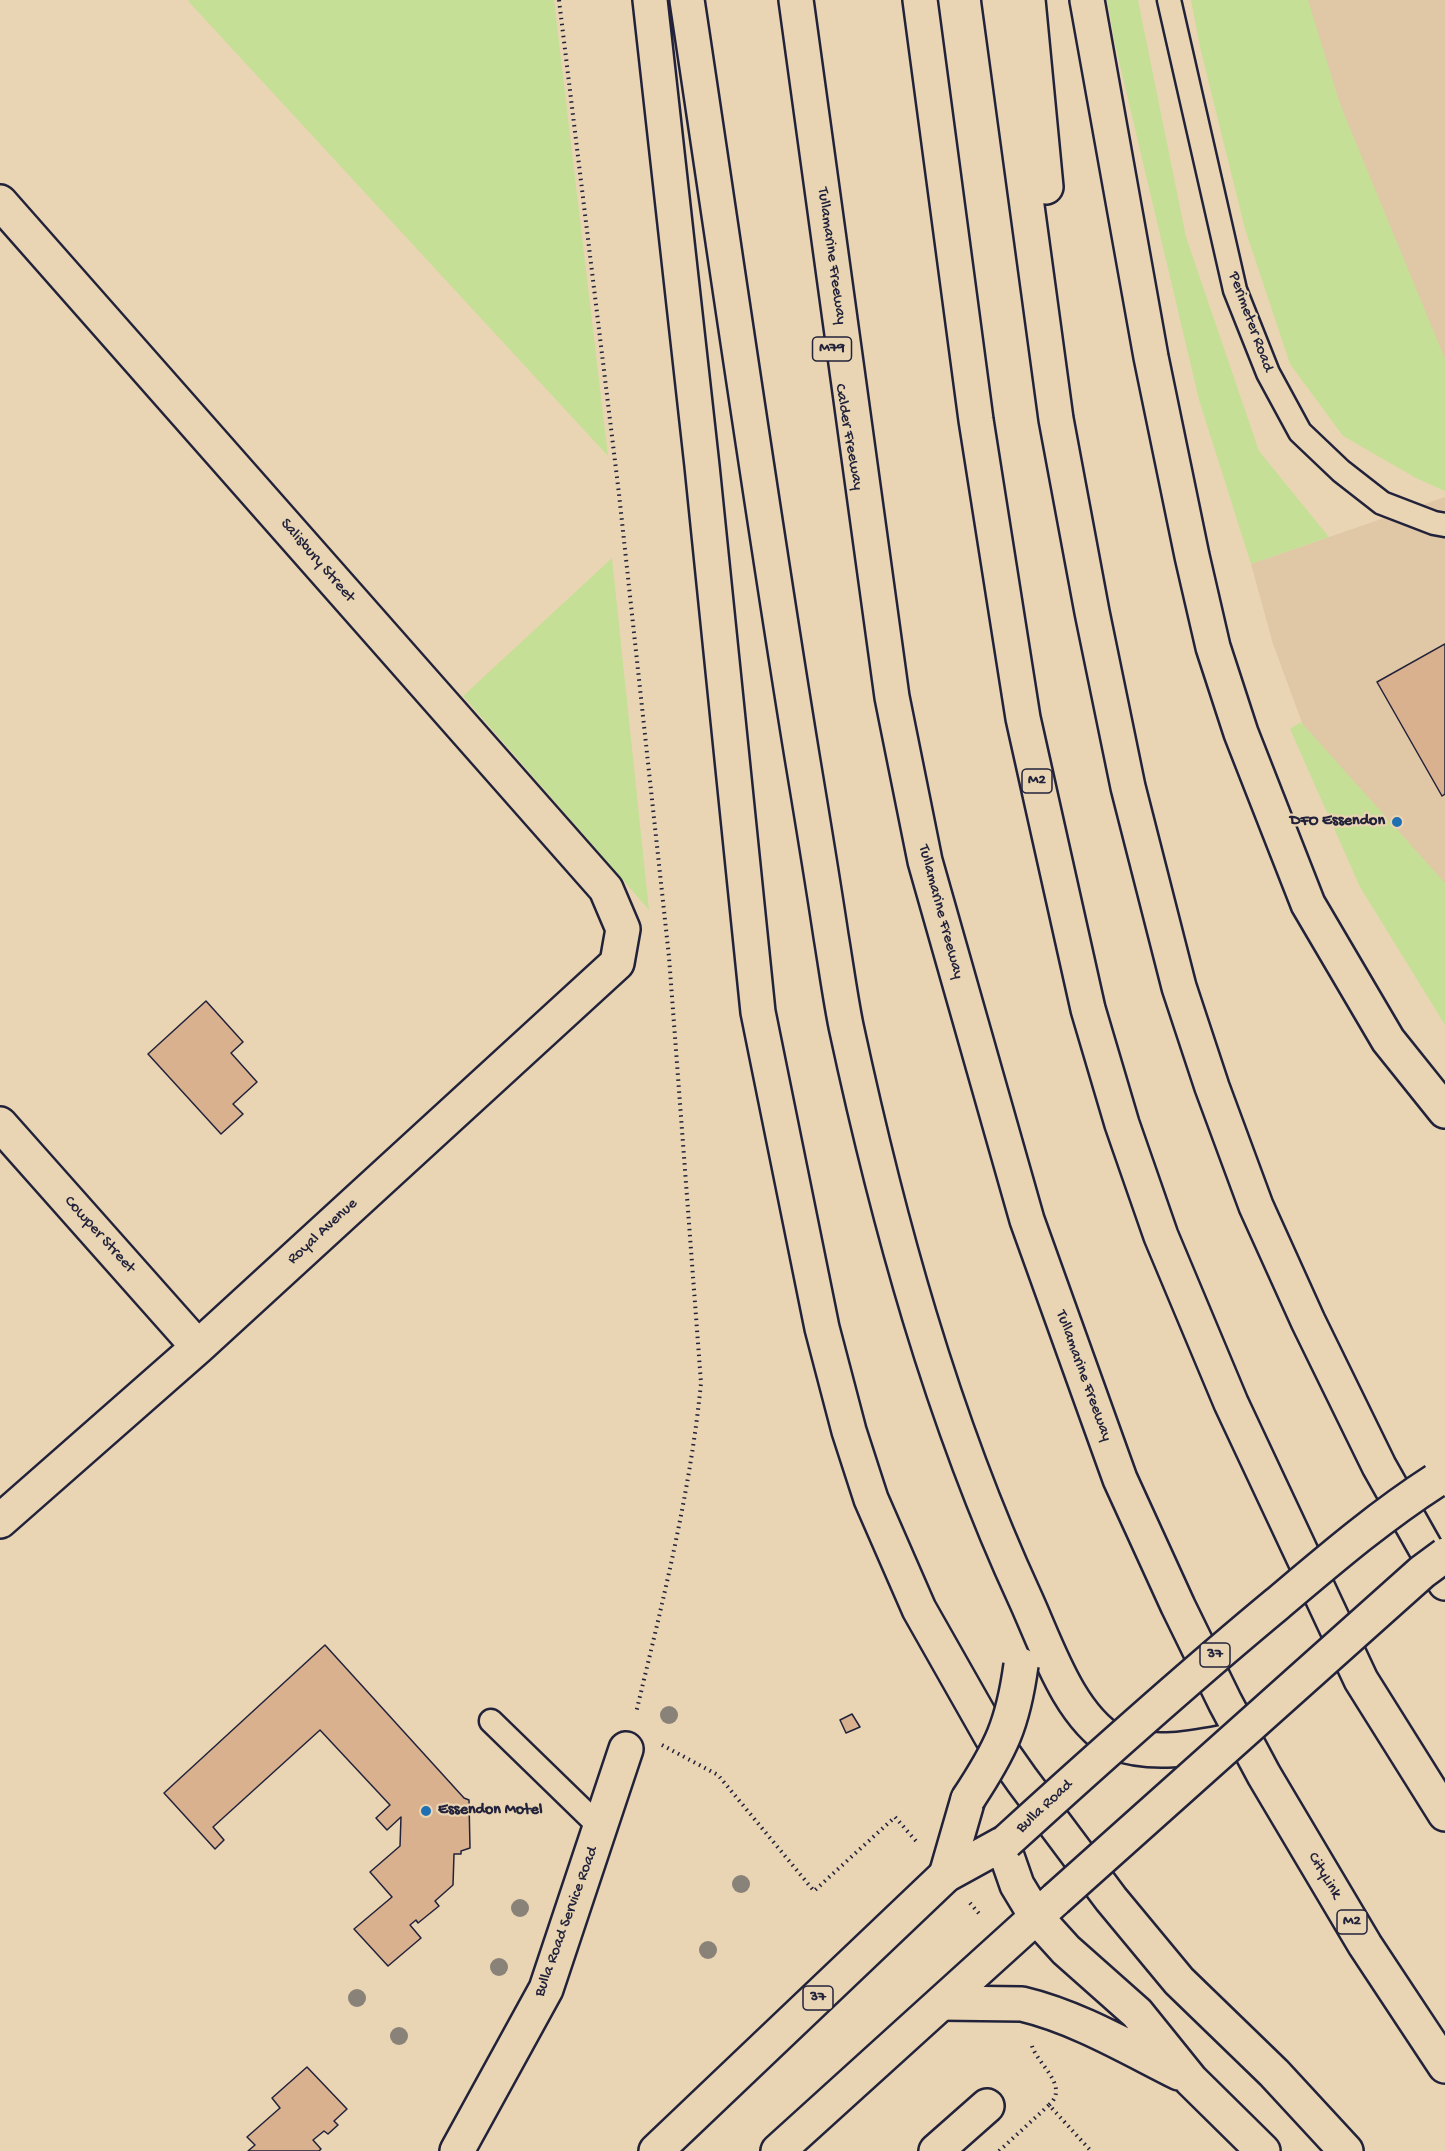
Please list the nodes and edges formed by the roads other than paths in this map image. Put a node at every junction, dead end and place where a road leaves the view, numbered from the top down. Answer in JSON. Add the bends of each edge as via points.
{"nodes":[{"id":1,"x":650,"y":0,"type":"edge"},
{"id":2,"x":687,"y":0,"type":"edge"},
{"id":3,"x":773,"y":0,"type":"edge"},
{"id":4,"x":796,"y":0,"type":"edge"},
{"id":5,"x":920,"y":0,"type":"edge"},
{"id":6,"x":999,"y":0,"type":"edge"},
{"id":7,"x":1028,"y":0,"type":"edge"},
{"id":8,"x":1087,"y":0,"type":"edge"},
{"id":9,"x":1169,"y":0,"type":"edge"},
{"id":10,"x":0,"y":202,"type":"edge"},
{"id":11,"x":1445,"y":525,"type":"edge"},
{"id":12,"x":1092,"y":612,"type":"junction"},
{"id":13,"x":892,"y":697,"type":"junction"},
{"id":14,"x":623,"y":929,"type":"joint"},
{"id":15,"x":1445,"y":1112,"type":"edge"},
{"id":16,"x":0,"y":1124,"type":"edge"},
{"id":17,"x":198,"y":1347,"type":"junction"},
{"id":18,"x":1440,"y":1477,"type":"edge"},
{"id":19,"x":0,"y":1521,"type":"edge"},
{"id":20,"x":1445,"y":1555,"type":"edge"},
{"id":21,"x":1016,"y":1579,"type":"junction"},
{"id":22,"x":1445,"y":1583,"type":"edge"},
{"id":23,"x":491,"y":1721,"type":"dead end"},
{"id":24,"x":1105,"y":1736,"type":"junction"},
{"id":25,"x":1235,"y":1740,"type":"junction"},
{"id":26,"x":626,"y":1749,"type":"dead end"},
{"id":27,"x":1264,"y":1775,"type":"joint"},
{"id":28,"x":1445,"y":1814,"type":"edge"},
{"id":29,"x":600,"y":1827,"type":"junction"},
{"id":30,"x":1005,"y":1844,"type":"junction"},
{"id":31,"x":946,"y":1875,"type":"junction"},
{"id":32,"x":1047,"y":1908,"type":"junction"},
{"id":33,"x":942,"y":2003,"type":"junction"},
{"id":34,"x":1445,"y":2066,"type":"edge"},
{"id":35,"x":1191,"y":2080,"type":"junction"},
{"id":36,"x":987,"y":2106,"type":"dead end"},
{"id":37,"x":457,"y":2151,"type":"edge"},
{"id":38,"x":656,"y":2151,"type":"edge"},
{"id":39,"x":778,"y":2151,"type":"edge"},
{"id":40,"x":936,"y":2151,"type":"edge"},
{"id":41,"x":1263,"y":2151,"type":"edge"},
{"id":42,"x":1347,"y":2151,"type":"edge"}],
"edges":[{"from":1,"to":42,"type":"main road","via":[[758,1012],[822,1328],[871,1499],[919,1608],[992,1736],[1022,1780],[1111,1899],[1179,1981]]},
{"from":2,"to":21,"type":"main road","via":[[778,613],[845,1021],[882,1182],[914,1297],[945,1398]]},
{"from":3,"to":13,"type":"main road","name":"Calder Freeway","number":"M79"},
{"from":4,"to":13,"type":"main road","name":"Tullamarine Freeway","number":"M2"},
{"from":5,"to":28,"type":"main road","number":"M2","via":[[976,420],[1023,718],[1088,1008],[1161,1236],[1231,1403],[1361,1680]]},
{"from":6,"to":12,"type":"main road","via":[[1056,419]]},
{"from":7,"to":12,"type":"main road"},
{"from":8,"to":15,"type":"main road","via":[[1151,357],[1216,658],[1308,904],[1388,1040]]},
{"from":9,"to":11,"type":"lane","name":"Perimeter Road","via":[[1235,290],[1268,373],[1300,432],[1341,471],[1382,503]]},
{"from":10,"to":14,"type":"main road","name":"Salisbury Street","via":[[606,888]]},
{"from":12,"to":22,"type":"main road","via":[[1128,787],[1179,987],[1220,1108],[1256,1206],[1308,1321],[1379,1466]]},
{"from":13,"to":27,"type":"main road","name":"Tullamarine Freeway","number":"M2","via":[[925,861],[1027,1220],[1120,1479],[1224,1702]]},
{"from":14,"to":17,"type":"main road","name":"Royal Avenue","via":[[617,963]]},
{"from":16,"to":17,"type":"main road","name":"Cowper Street"},
{"from":17,"to":19,"type":"main road","name":"Royal Avenue"},
{"from":18,"to":24,"type":"main road","name":"Bulla Road","number":"37","bridge":true,"via":[[1388,1513],[1207,1662]]},
{"from":20,"to":25,"type":"main road","bridge":true},
{"from":21,"to":24,"type":"main road","via":[[1067,1690]]},
{"from":21,"to":31,"type":"main road","bridge":true,"via":[[1021,1665],[1013,1712],[999,1749],[968,1799]]},
{"from":23,"to":29,"type":"lane"},
{"from":24,"to":25,"type":"main road","bridge":true,"via":[[1138,1750],[1191,1748]]},
{"from":24,"to":30,"type":"main road","name":"Bulla Road","number":"37","bridge":true},
{"from":25,"to":32,"type":"main road","bridge":true},
{"from":26,"to":29,"type":"main road","name":"Bulla Road Service Road"},
{"from":27,"to":34,"type":"main road","name":"CityLink","number":"M2","via":[[1365,1945]]},
{"from":29,"to":37,"type":"main road","name":"Bulla Road Service Road","via":[[546,1989]]},
{"from":30,"to":31,"type":"main road","name":"Bulla Road","number":"37"},
{"from":30,"to":32,"type":"main road","via":[[1017,1885]]},
{"from":31,"to":38,"type":"main road","name":"Bulla Road","number":"37"},
{"from":32,"to":33,"type":"main road"},
{"from":32,"to":35,"type":"main road","via":[[1066,1950],[1137,2013]]},
{"from":33,"to":35,"type":"main road","via":[[1034,2007],[1092,2030]]},
{"from":33,"to":39,"type":"main road"},
{"from":35,"to":41,"type":"main road"},
{"from":36,"to":40,"type":"main road"}]}
